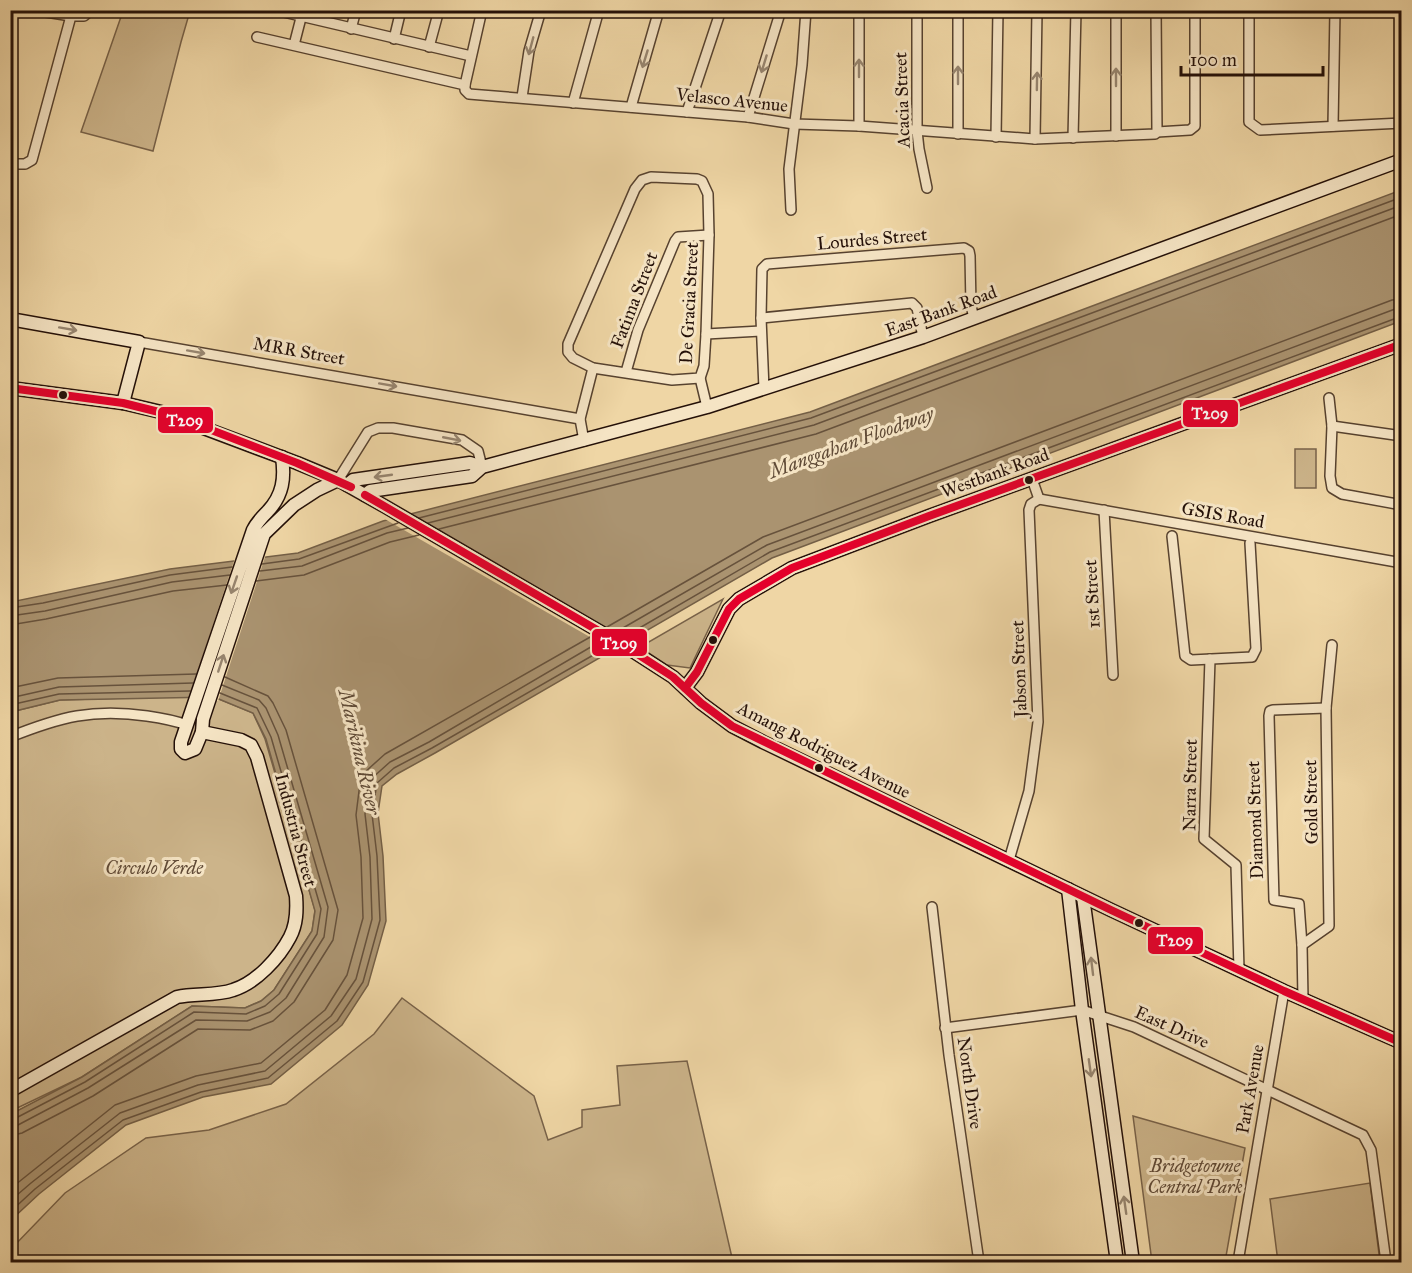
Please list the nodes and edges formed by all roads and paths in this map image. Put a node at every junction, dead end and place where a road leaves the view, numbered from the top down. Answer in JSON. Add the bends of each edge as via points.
{"nodes":[{"id":1,"x":33,"y":10,"type":"edge"},
{"id":2,"x":91,"y":10,"type":"edge"},
{"id":3,"x":274,"y":10,"type":"edge"},
{"id":4,"x":356,"y":10,"type":"edge"},
{"id":5,"x":401,"y":10,"type":"edge"},
{"id":6,"x":439,"y":10,"type":"edge"},
{"id":7,"x":482,"y":10,"type":"edge"},
{"id":8,"x":541,"y":10,"type":"edge"},
{"id":9,"x":599,"y":10,"type":"edge"},
{"id":10,"x":659,"y":10,"type":"edge"},
{"id":11,"x":721,"y":10,"type":"edge"},
{"id":12,"x":781,"y":10,"type":"edge"},
{"id":13,"x":806,"y":10,"type":"edge"},
{"id":14,"x":859,"y":10,"type":"edge"},
{"id":15,"x":917,"y":10,"type":"edge"},
{"id":16,"x":958,"y":10,"type":"edge"},
{"id":17,"x":998,"y":10,"type":"edge"},
{"id":18,"x":1037,"y":10,"type":"edge"},
{"id":19,"x":1076,"y":10,"type":"edge"},
{"id":20,"x":1116,"y":10,"type":"edge"},
{"id":21,"x":1156,"y":10,"type":"edge"},
{"id":22,"x":1195,"y":10,"type":"edge"},
{"id":23,"x":1249,"y":10,"type":"edge"},
{"id":24,"x":1335,"y":10,"type":"edge"},
{"id":25,"x":302,"y":14,"type":"edge"},
{"id":26,"x":71,"y":16,"type":"junction"},
{"id":27,"x":351,"y":29,"type":"junction"},
{"id":28,"x":257,"y":37,"type":"dead end"},
{"id":29,"x":393,"y":39,"type":"junction"},
{"id":30,"x":294,"y":45,"type":"junction"},
{"id":31,"x":429,"y":47,"type":"junction"},
{"id":32,"x":471,"y":56,"type":"junction"},
{"id":33,"x":465,"y":85,"type":"junction"},
{"id":34,"x":522,"y":97,"type":"junction"},
{"id":35,"x":573,"y":103,"type":"junction"},
{"id":36,"x":631,"y":107,"type":"junction"},
{"id":37,"x":687,"y":112,"type":"junction"},
{"id":38,"x":748,"y":117,"type":"junction"},
{"id":39,"x":1401,"y":123,"type":"edge"},
{"id":40,"x":794,"y":124,"type":"junction"},
{"id":41,"x":859,"y":126,"type":"junction"},
{"id":42,"x":1333,"y":126,"type":"junction"},
{"id":43,"x":917,"y":131,"type":"junction"},
{"id":44,"x":1156,"y":133,"type":"junction"},
{"id":45,"x":958,"y":134,"type":"junction"},
{"id":46,"x":1116,"y":136,"type":"junction"},
{"id":47,"x":996,"y":137,"type":"junction"},
{"id":48,"x":1073,"y":138,"type":"junction"},
{"id":49,"x":1035,"y":139,"type":"junction"},
{"id":50,"x":1401,"y":160,"type":"edge"},
{"id":51,"x":10,"y":164,"type":"edge"},
{"id":52,"x":927,"y":188,"type":"dead end"},
{"id":53,"x":791,"y":210,"type":"dead end"},
{"id":54,"x":709,"y":235,"type":"junction"},
{"id":55,"x":761,"y":318,"type":"junction"},
{"id":56,"x":974,"y":318,"type":"junction"},
{"id":57,"x":10,"y":319,"type":"edge"},
{"id":58,"x":761,"y":331,"type":"junction"},
{"id":59,"x":706,"y":334,"type":"junction"},
{"id":60,"x":923,"y":337,"type":"junction"},
{"id":61,"x":139,"y":342,"type":"junction"},
{"id":62,"x":1401,"y":344,"type":"edge"},
{"id":63,"x":593,"y":368,"type":"junction"},
{"id":64,"x":626,"y":372,"type":"junction"},
{"id":65,"x":700,"y":378,"type":"junction"},
{"id":66,"x":10,"y":388,"type":"edge"},
{"id":67,"x":764,"y":389,"type":"junction"},
{"id":68,"x":1329,"y":398,"type":"dead end"},
{"id":69,"x":123,"y":403,"type":"junction"},
{"id":70,"x":707,"y":407,"type":"junction"},
{"id":71,"x":580,"y":419,"type":"junction"},
{"id":72,"x":1332,"y":426,"type":"junction"},
{"id":73,"x":1401,"y":436,"type":"edge"},
{"id":74,"x":584,"y":441,"type":"junction"},
{"id":75,"x":282,"y":457,"type":"junction"},
{"id":76,"x":297,"y":463,"type":"junction"},
{"id":77,"x":482,"y":467,"type":"junction"},
{"id":78,"x":1032,"y":479,"type":"junction"},
{"id":79,"x":342,"y":483,"type":"junction"},
{"id":80,"x":283,"y":493,"type":"junction"},
{"id":81,"x":365,"y":495,"type":"junction"},
{"id":82,"x":1039,"y":499,"type":"junction"},
{"id":83,"x":294,"y":505,"type":"junction"},
{"id":84,"x":1401,"y":505,"type":"edge"},
{"id":85,"x":1104,"y":510,"type":"junction"},
{"id":86,"x":258,"y":532,"type":"junction"},
{"id":87,"x":1172,"y":536,"type":"dead end"},
{"id":88,"x":1250,"y":543,"type":"dead end"},
{"id":89,"x":1401,"y":563,"type":"edge"},
{"id":90,"x":1332,"y":645,"type":"dead end"},
{"id":91,"x":1210,"y":660,"type":"junction"},
{"id":92,"x":1113,"y":675,"type":"dead end"},
{"id":93,"x":685,"y":688,"type":"junction"},
{"id":94,"x":1326,"y":708,"type":"junction"},
{"id":95,"x":189,"y":719,"type":"junction"},
{"id":96,"x":203,"y":725,"type":"junction"},
{"id":97,"x":10,"y":736,"type":"edge"},
{"id":98,"x":1009,"y":860,"type":"junction"},
{"id":99,"x":1068,"y":889,"type":"junction"},
{"id":100,"x":1083,"y":897,"type":"junction"},
{"id":101,"x":932,"y":907,"type":"dead end"},
{"id":102,"x":1302,"y":945,"type":"junction"},
{"id":103,"x":1239,"y":969,"type":"junction"},
{"id":104,"x":1284,"y":991,"type":"junction"},
{"id":105,"x":1303,"y":999,"type":"junction"},
{"id":106,"x":1082,"y":1010,"type":"junction"},
{"id":107,"x":1099,"y":1014,"type":"junction"},
{"id":108,"x":945,"y":1028,"type":"junction"},
{"id":109,"x":1401,"y":1043,"type":"edge"},
{"id":110,"x":1267,"y":1089,"type":"junction"},
{"id":111,"x":10,"y":1091,"type":"edge"},
{"id":112,"x":979,"y":1263,"type":"edge"},
{"id":113,"x":1117,"y":1263,"type":"edge"},
{"id":114,"x":1133,"y":1263,"type":"edge"},
{"id":115,"x":1238,"y":1263,"type":"edge"},
{"id":116,"x":1386,"y":1263,"type":"edge"}],
"edges":[{"from":1,"to":26,"type":"street"},
{"from":2,"to":26,"type":"street","via":[[84,16]]},
{"from":3,"to":25,"type":"street"},
{"from":4,"to":27,"type":"street"},
{"from":5,"to":29,"type":"street"},
{"from":6,"to":31,"type":"street"},
{"from":7,"to":32,"type":"street"},
{"from":8,"to":34,"type":"street","one_way":true},
{"from":9,"to":35,"type":"street"},
{"from":10,"to":36,"type":"street","one_way":true},
{"from":11,"to":37,"type":"street"},
{"from":12,"to":38,"type":"street","one_way":true},
{"from":13,"to":40,"type":"street"},
{"from":41,"to":14,"type":"street","one_way":true},
{"from":15,"to":43,"type":"street","name":"Acacia Street"},
{"from":45,"to":16,"type":"street","one_way":true},
{"from":17,"to":47,"type":"street"},
{"from":49,"to":18,"type":"street","one_way":true},
{"from":19,"to":48,"type":"street"},
{"from":46,"to":20,"type":"street","one_way":true},
{"from":21,"to":44,"type":"street"},
{"from":22,"to":44,"type":"street","name":"Velasco Avenue","via":[[1195,126],[1190,130]]},
{"from":23,"to":42,"type":"street","via":[[1249,122],[1260,130]]},
{"from":24,"to":42,"type":"street"},
{"from":25,"to":27,"type":"street"},
{"from":25,"to":30,"type":"street"},
{"from":26,"to":51,"type":"street","via":[[32,160]]},
{"from":27,"to":29,"type":"street"},
{"from":28,"to":30,"type":"street"},
{"from":29,"to":31,"type":"street"},
{"from":30,"to":33,"type":"street"},
{"from":31,"to":32,"type":"street"},
{"from":32,"to":33,"type":"street"},
{"from":33,"to":34,"type":"street","name":"Velasco Avenue","via":[[469,94]]},
{"from":34,"to":35,"type":"street","name":"Velasco Avenue"},
{"from":35,"to":36,"type":"street","name":"Velasco Avenue"},
{"from":36,"to":37,"type":"street","name":"Velasco Avenue"},
{"from":37,"to":38,"type":"street","name":"Velasco Avenue"},
{"from":38,"to":40,"type":"street","name":"Velasco Avenue"},
{"from":39,"to":42,"type":"street"},
{"from":40,"to":41,"type":"street","name":"Velasco Avenue"},
{"from":40,"to":53,"type":"street","via":[[789,169]]},
{"from":41,"to":43,"type":"street","name":"Velasco Avenue"},
{"from":43,"to":45,"type":"street","name":"Velasco Avenue"},
{"from":43,"to":52,"type":"street","name":"Acacia Street"},
{"from":44,"to":46,"type":"street","name":"Velasco Avenue"},
{"from":45,"to":47,"type":"street","name":"Velasco Avenue"},
{"from":46,"to":48,"type":"street","name":"Velasco Avenue"},
{"from":47,"to":49,"type":"street","name":"Velasco Avenue"},
{"from":48,"to":49,"type":"street","name":"Velasco Avenue"},
{"from":50,"to":56,"type":"street","name":"East Bank Road"},
{"from":54,"to":59,"type":"street","name":"De Gracia Street"},
{"from":54,"to":63,"type":"street","name":"De Gracia Street","via":[[708,194],[702,182],[651,177],[642,180],[568,344],[573,358]]},
{"from":54,"to":64,"type":"street","name":"Fatima Street","via":[[678,237],[675,241],[638,330]]},
{"from":55,"to":56,"type":"street","name":"Lourdes Street","via":[[762,269],[767,264],[964,248],[970,256]]},
{"from":55,"to":58,"type":"street","name":"Lourdes Street"},
{"from":55,"to":60,"type":"street","via":[[912,303],[917,308]]},
{"from":56,"to":60,"type":"street","name":"East Bank Road"},
{"from":57,"to":61,"type":"street","name":"MRR Street","one_way":true},
{"from":58,"to":59,"type":"street"},
{"from":58,"to":67,"type":"street","name":"Lourdes Street"},
{"from":59,"to":65,"type":"street","name":"De Gracia Street"},
{"from":60,"to":67,"type":"street","name":"East Bank Road"},
{"from":61,"to":69,"type":"street"},
{"from":61,"to":71,"type":"street","name":"MRR Street","one_way":true},
{"from":62,"to":78,"type":"street","name":"Westbank Road"},
{"from":63,"to":64,"type":"street","name":"De Gracia Street"},
{"from":63,"to":71,"type":"street"},
{"from":64,"to":65,"type":"street","name":"De Gracia Street","via":[[672,380]]},
{"from":65,"to":70,"type":"street"},
{"from":66,"to":69,"type":"street","name":"Amang Rodriguez Avenue"},
{"from":67,"to":70,"type":"street","name":"East Bank Road"},
{"from":68,"to":72,"type":"street"},
{"from":69,"to":75,"type":"street","name":"Amang Rodriguez Avenue","via":[[175,416]]},
{"from":70,"to":74,"type":"street","name":"East Bank Road"},
{"from":71,"to":74,"type":"street"},
{"from":72,"to":73,"type":"street"},
{"from":72,"to":84,"type":"street","via":[[1332,488]]},
{"from":74,"to":77,"type":"street","name":"East Bank Road"},
{"from":75,"to":76,"type":"street","name":"Amang Rodriguez Avenue"},
{"from":75,"to":80,"type":"street"},
{"from":76,"to":79,"type":"street","name":"Amang Rodriguez Avenue"},
{"from":76,"to":80,"type":"street"},
{"from":77,"to":79,"type":"street","name":"East Bank Road","one_way":true,"via":[[470,463]]},
{"from":79,"to":77,"type":"street","one_way":true,"via":[[368,432],[378,428],[462,440],[478,452]]},
{"from":77,"to":81,"type":"street","name":"East Bank Road","via":[[472,476],[370,491]]},
{"from":78,"to":82,"type":"street"},
{"from":78,"to":93,"type":"street","name":"Westbank Road","via":[[771,579],[729,609]]},
{"from":79,"to":81,"type":"street","name":"Amang Rodriguez Avenue"},
{"from":79,"to":83,"type":"street","name":"East Bank Road","via":[[316,489]]},
{"from":80,"to":83,"type":"street","via":[[291,495]]},
{"from":80,"to":86,"type":"street","via":[[258,520]]},
{"from":81,"to":93,"type":"street","name":"Amang Rodriguez Avenue","via":[[628,648]]},
{"from":82,"to":85,"type":"street","name":"GSIS Road"},
{"from":82,"to":98,"type":"street","name":"Jabson Street","via":[[1029,510],[1038,707],[1036,745],[1029,791]]},
{"from":83,"to":86,"type":"street","name":"East Bank Road"},
{"from":85,"to":89,"type":"street","name":"GSIS Road"},
{"from":85,"to":92,"type":"street","name":"1st Street"},
{"from":86,"to":95,"type":"street","one_way":true},
{"from":96,"to":86,"type":"street","one_way":true},
{"from":87,"to":91,"type":"street","via":[[1185,656],[1191,660]]},
{"from":88,"to":91,"type":"street","via":[[1256,649],[1252,657]]},
{"from":90,"to":94,"type":"street","name":"Gold Street"},
{"from":91,"to":103,"type":"street","name":"Narra Street","via":[[1204,839],[1236,865]]},
{"from":93,"to":98,"type":"street","name":"Amang Rodriguez Avenue","via":[[732,726]]},
{"from":94,"to":102,"type":"street","name":"Gold Street","via":[[1329,926]]},
{"from":94,"to":102,"type":"street","name":"Diamond Street","via":[[1274,710],[1269,716],[1274,900],[1299,904]]},
{"from":95,"to":96,"type":"street","name":"Industria Street"},
{"from":95,"to":96,"type":"street","via":[[181,749],[186,753],[195,750]]},
{"from":95,"to":97,"type":"street","via":[[95,713],[53,720]]},
{"from":96,"to":111,"type":"street","name":"Industria Street","via":[[250,745],[256,757],[296,896],[297,917],[291,936],[276,957],[247,983],[232,991],[177,997]]},
{"from":98,"to":99,"type":"street","name":"Amang Rodriguez Avenue"},
{"from":99,"to":100,"type":"street","name":"Amang Rodriguez Avenue"},
{"from":99,"to":106,"type":"street"},
{"from":100,"to":103,"type":"street","name":"Amang Rodriguez Avenue"},
{"from":107,"to":100,"type":"street","one_way":true},
{"from":101,"to":108,"type":"street","name":"North Drive"},
{"from":102,"to":105,"type":"street","name":"Diamond Street"},
{"from":103,"to":104,"type":"street","name":"Amang Rodriguez Avenue"},
{"from":104,"to":105,"type":"street","name":"Amang Rodriguez Avenue"},
{"from":104,"to":110,"type":"street","name":"Park Avenue"},
{"from":105,"to":109,"type":"street","name":"Amang Rodriguez Avenue"},
{"from":106,"to":107,"type":"street","name":"East Drive"},
{"from":106,"to":108,"type":"street","name":"East Drive"},
{"from":106,"to":113,"type":"street","one_way":true},
{"from":107,"to":110,"type":"street","name":"East Drive"},
{"from":114,"to":107,"type":"street","one_way":true},
{"from":108,"to":112,"type":"street","name":"North Drive"},
{"from":110,"to":115,"type":"street","name":"Park Avenue"},
{"from":110,"to":116,"type":"street","name":"East Drive","via":[[1363,1134],[1371,1150]]}]}
